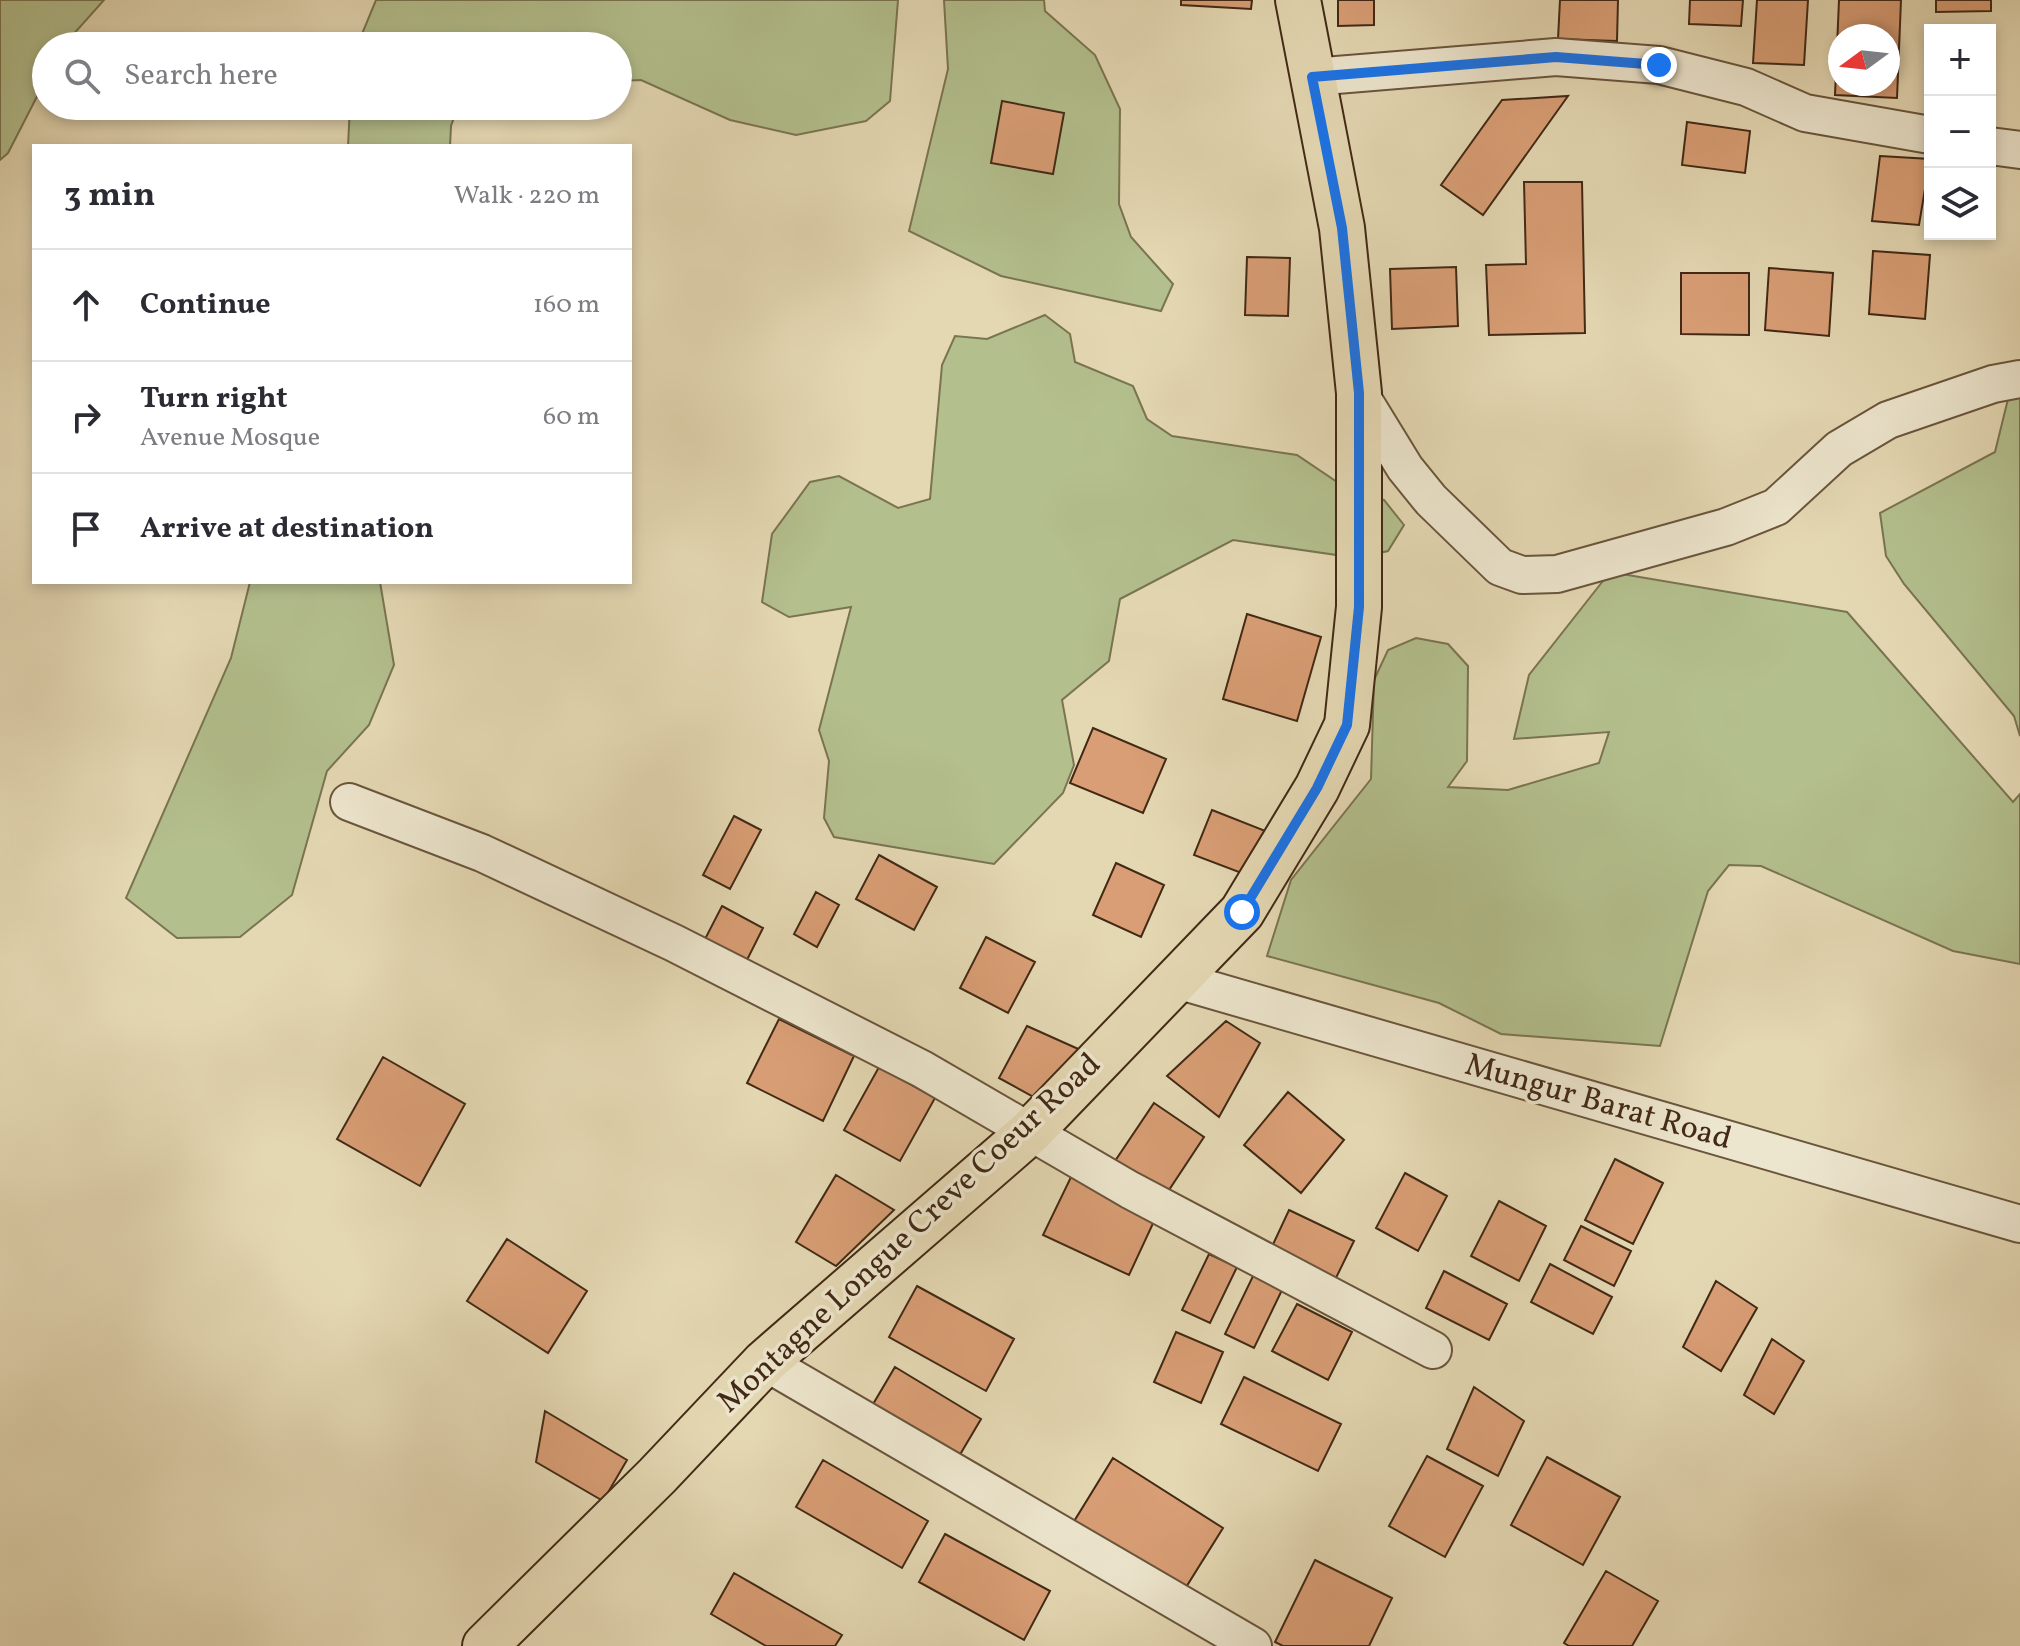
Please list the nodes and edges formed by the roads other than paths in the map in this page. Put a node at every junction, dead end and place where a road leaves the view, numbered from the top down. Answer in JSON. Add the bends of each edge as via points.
{"nodes":[{"id":1,"x":1298,"y":0,"type":"edge"},
{"id":2,"x":1312,"y":77,"type":"junction"},
{"id":3,"x":1924,"y":134,"type":"edge"},
{"id":4,"x":1996,"y":147,"type":"edge"},
{"id":5,"x":2020,"y":150,"type":"edge"},
{"id":6,"x":2020,"y":379,"type":"edge"},
{"id":7,"x":1359,"y":393,"type":"junction"},
{"id":8,"x":349,"y":802,"type":"dead end"},
{"id":9,"x":1177,"y":980,"type":"junction"},
{"id":10,"x":1031,"y":1131,"type":"junction"},
{"id":11,"x":2020,"y":1224,"type":"edge"},
{"id":12,"x":1433,"y":1350,"type":"dead end"},
{"id":13,"x":765,"y":1362,"type":"junction"},
{"id":14,"x":485,"y":1646,"type":"edge"},
{"id":15,"x":1253,"y":1646,"type":"edge"}],
"edges":[{"from":1,"to":2,"type":"main road","name":"Montagne Longue Creve Coeur Road"},
{"from":2,"to":3,"type":"street","via":[[1556,57],[1659,65],[1746,87],[1805,113]]},
{"from":2,"to":7,"type":"main road","name":"Montagne Longue Creve Coeur Road","via":[[1342,228]]},
{"from":4,"to":5,"type":"street"},
{"from":6,"to":7,"type":"street","via":[[1888,420],[1839,449],[1776,507],[1726,527],[1557,574],[1522,575],[1500,567],[1431,500]]},
{"from":7,"to":9,"type":"main road","name":"Montagne Longue Creve Coeur Road","via":[[1359,607],[1347,725],[1317,788],[1242,912]]},
{"from":8,"to":10,"type":"street","via":[[482,853],[674,943],[922,1069]]},
{"from":9,"to":10,"type":"main road","name":"Montagne Longue Creve Coeur Road"},
{"from":9,"to":11,"type":"street","name":"Mungur Barat Road"},
{"from":10,"to":12,"type":"street","via":[[1130,1190]]},
{"from":10,"to":13,"type":"main road","name":"Montagne Longue Creve Coeur Road"},
{"from":13,"to":14,"type":"main road","name":"Montagne Longue Creve Coeur Road"},
{"from":13,"to":15,"type":"street"}]}
